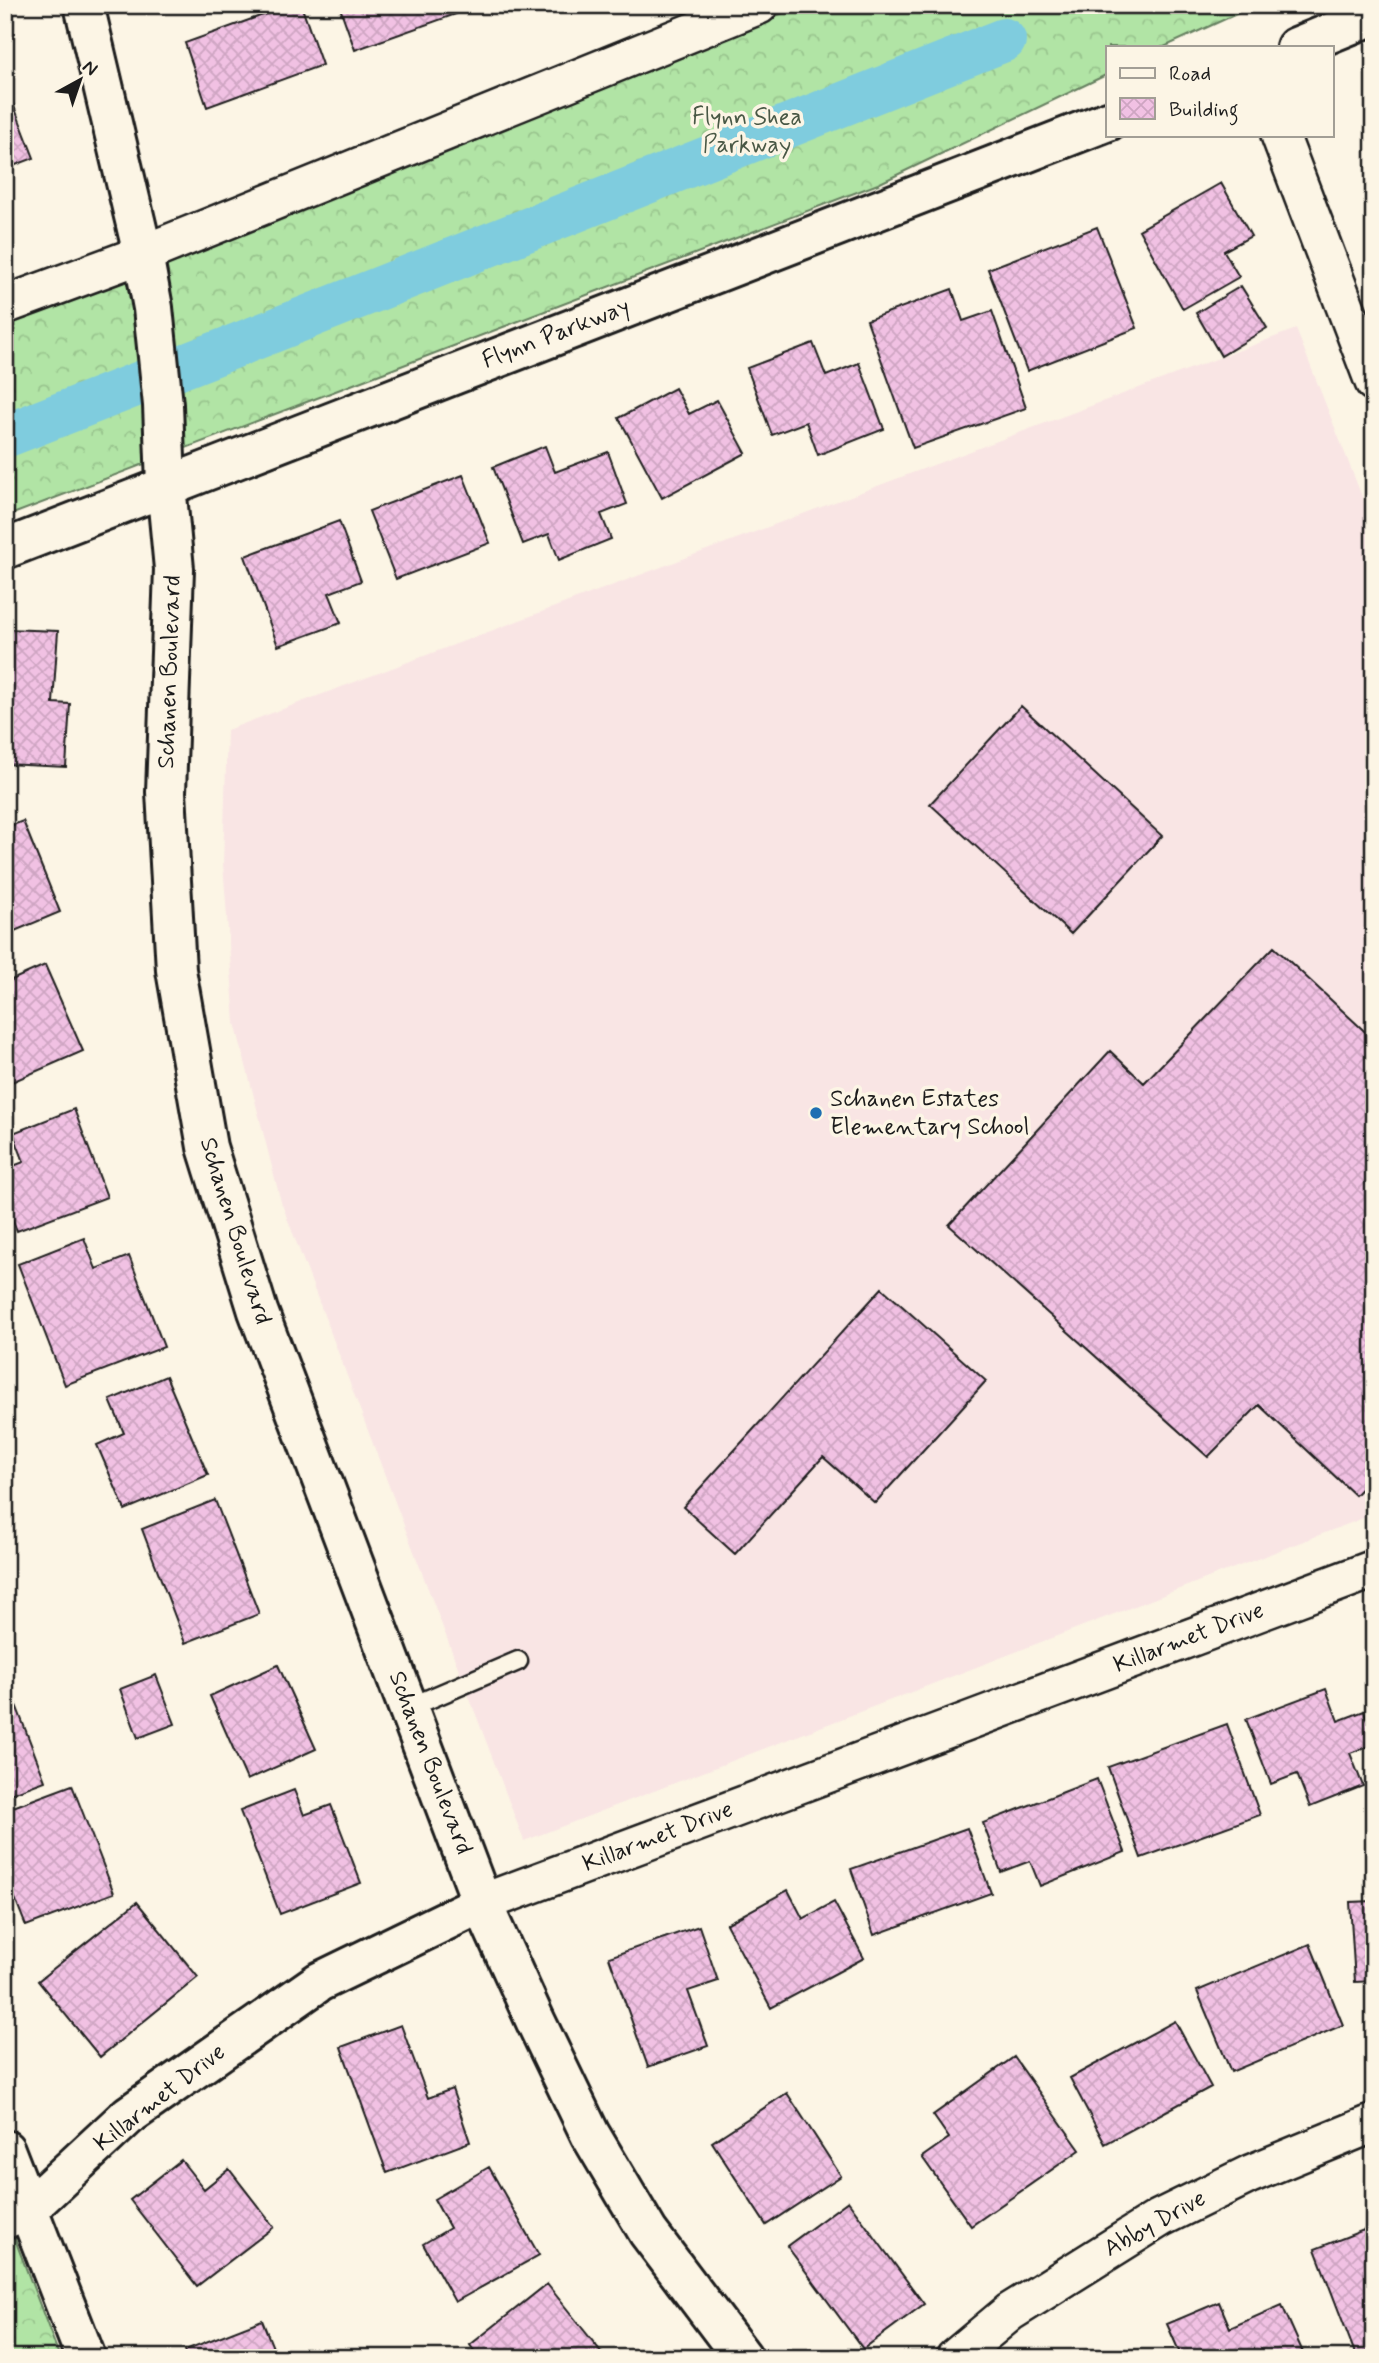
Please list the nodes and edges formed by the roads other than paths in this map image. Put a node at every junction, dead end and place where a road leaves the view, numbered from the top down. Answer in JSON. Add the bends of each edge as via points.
{"nodes":[{"id":1,"x":84,"y":5,"type":"edge"},
{"id":2,"x":759,"y":5,"type":"edge"},
{"id":3,"x":1374,"y":15,"type":"edge"},
{"id":4,"x":1298,"y":46,"type":"edge"},
{"id":5,"x":1106,"y":122,"type":"edge"},
{"id":6,"x":1280,"y":136,"type":"edge"},
{"id":7,"x":144,"y":254,"type":"junction"},
{"id":8,"x":5,"y":305,"type":"edge"},
{"id":9,"x":1374,"y":382,"type":"edge"},
{"id":10,"x":166,"y":485,"type":"junction"},
{"id":11,"x":5,"y":549,"type":"edge"},
{"id":12,"x":1374,"y":1569,"type":"edge"},
{"id":13,"x":518,"y":1661,"type":"dead end"},
{"id":14,"x":408,"y":1708,"type":"junction"},
{"id":15,"x":482,"y":1903,"type":"junction"},
{"id":16,"x":1374,"y":2123,"type":"edge"},
{"id":17,"x":5,"y":2150,"type":"edge"},
{"id":18,"x":16,"y":2214,"type":"edge"},
{"id":19,"x":86,"y":2358,"type":"edge"},
{"id":20,"x":743,"y":2358,"type":"edge"},
{"id":21,"x":955,"y":2358,"type":"edge"}],
"edges":[{"from":1,"to":7,"type":"street","name":"Schanen Boulevard"},
{"from":2,"to":7,"type":"street"},
{"from":3,"to":4,"type":"street"},
{"from":5,"to":10,"type":"street","name":"Flynn Parkway"},
{"from":6,"to":9,"type":"street"},
{"from":7,"to":8,"type":"street"},
{"from":7,"to":10,"type":"street","name":"Schanen Boulevard","via":[[163,405]]},
{"from":10,"to":11,"type":"street","name":"Flynn Parkway"},
{"from":10,"to":14,"type":"street","name":"Schanen Boulevard","via":[[174,569],[166,792],[175,956],[207,1147],[258,1311]]},
{"from":12,"to":15,"type":"street","name":"Killarmet Drive"},
{"from":13,"to":14,"type":"lane"},
{"from":14,"to":15,"type":"street","name":"Schanen Boulevard"},
{"from":15,"to":18,"type":"street","name":"Killarmet Drive","via":[[319,1982],[130,2115]]},
{"from":15,"to":20,"type":"street","name":"Schanen Boulevard","via":[[590,2134],[648,2232]]},
{"from":16,"to":21,"type":"street","name":"Abby Drive","via":[[1250,2174],[1160,2218],[1010,2312]]},
{"from":17,"to":18,"type":"street"},
{"from":18,"to":19,"type":"street"}]}
